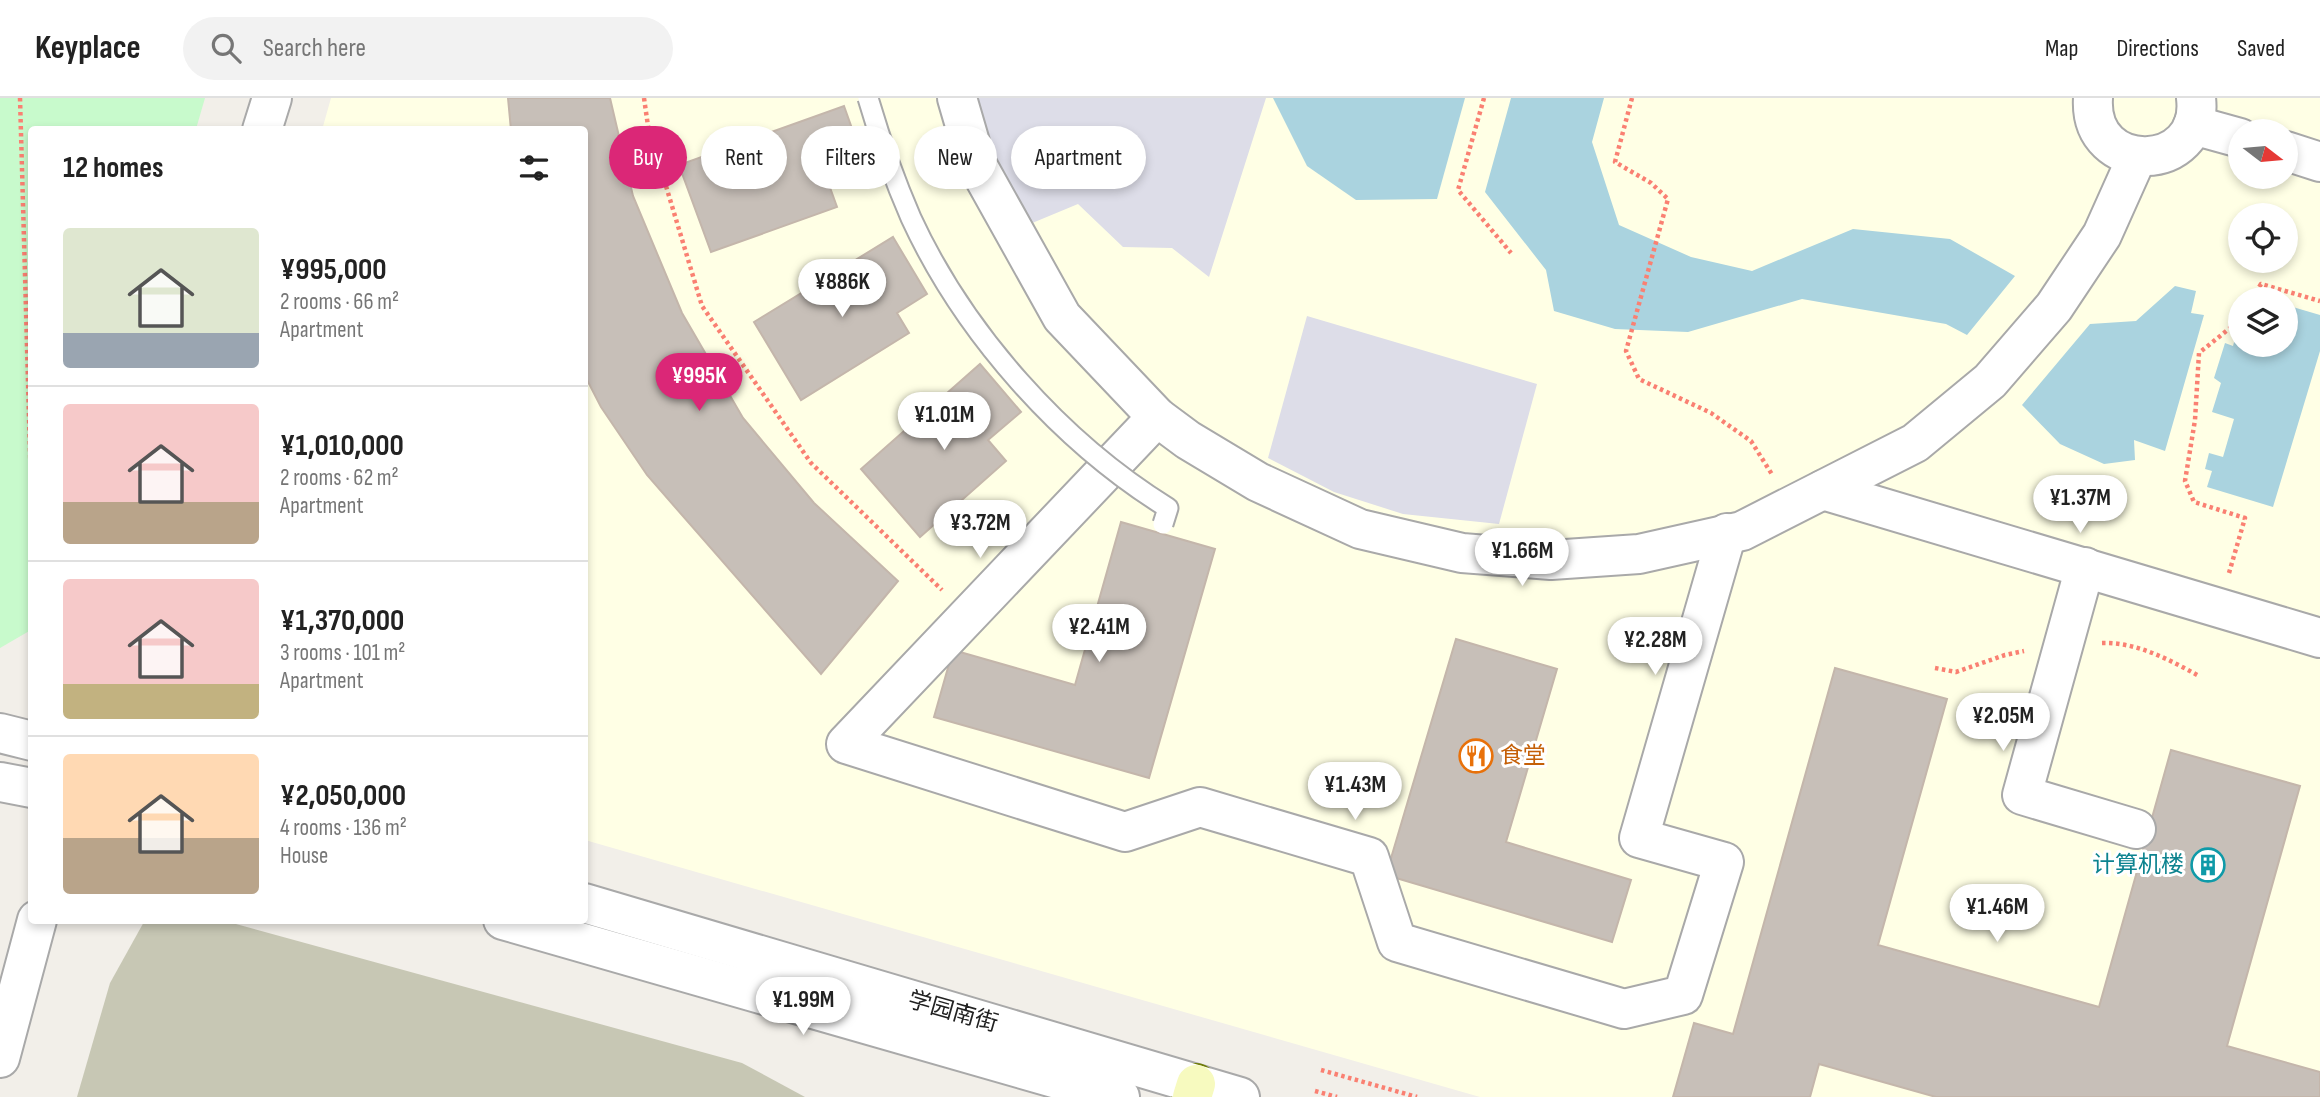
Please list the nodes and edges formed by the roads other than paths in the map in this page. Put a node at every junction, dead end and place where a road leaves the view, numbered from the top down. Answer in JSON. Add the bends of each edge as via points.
{"nodes":[{"id":1,"x":272,"y":98,"type":"edge"},
{"id":2,"x":868,"y":98,"type":"edge"},
{"id":3,"x":957,"y":98,"type":"edge"},
{"id":4,"x":2093,"y":98,"type":"edge"},
{"id":5,"x":2195,"y":111,"type":"edge"},
{"id":6,"x":263,"y":126,"type":"edge"},
{"id":7,"x":2228,"y":131,"type":"edge"},
{"id":8,"x":2298,"y":156,"type":"edge"},
{"id":9,"x":2137,"y":157,"type":"junction"},
{"id":10,"x":2320,"y":162,"type":"edge"},
{"id":11,"x":1157,"y":417,"type":"junction"},
{"id":12,"x":1807,"y":498,"type":"junction"},
{"id":13,"x":1164,"y":524,"type":"dead end"},
{"id":14,"x":1727,"y":533,"type":"junction"},
{"id":15,"x":2085,"y":568,"type":"junction"},
{"id":16,"x":2320,"y":638,"type":"edge"},
{"id":17,"x":0,"y":733,"type":"edge"},
{"id":18,"x":28,"y":740,"type":"edge"},
{"id":19,"x":0,"y":782,"type":"edge"},
{"id":20,"x":28,"y":787,"type":"edge"},
{"id":21,"x":2136,"y":829,"type":"dead end"},
{"id":22,"x":588,"y":904,"type":"edge"},
{"id":23,"x":36,"y":924,"type":"edge"},
{"id":24,"x":517,"y":924,"type":"edge"},
{"id":25,"x":0,"y":1058,"type":"edge"},
{"id":26,"x":1194,"y":1090,"type":"edge"},
{"id":27,"x":1120,"y":1097,"type":"edge"},
{"id":28,"x":1240,"y":1097,"type":"edge"}],
"edges":[{"from":1,"to":6,"type":"street"},
{"from":2,"to":13,"type":"lane","bridge":true,"via":[[912,219],[990,346],[1068,433],[1131,485],[1168,508]]},
{"from":3,"to":11,"type":"street","via":[[976,163],[1062,317]]},
{"from":4,"to":9,"type":"street","via":[[2096,126],[2106,141]]},
{"from":5,"to":7,"type":"street"},
{"from":5,"to":9,"type":"street","via":[[2184,140],[2154,157]]},
{"from":8,"to":10,"type":"street"},
{"from":9,"to":12,"type":"street","via":[[2102,235],[2054,307],[1990,381],[1915,443]]},
{"from":11,"to":14,"type":"street","via":[[1258,482],[1360,529],[1462,553],[1551,560],[1639,554]]},
{"from":11,"to":14,"type":"street","via":[[846,744],[1125,832],[1200,807],[1369,857],[1398,942],[1624,1009],[1683,995],[1724,862],[1639,838]]},
{"from":12,"to":14,"type":"street","via":[[1742,531]]},
{"from":12,"to":15,"type":"street"},
{"from":15,"to":16,"type":"street"},
{"from":15,"to":21,"type":"street","via":[[2022,795]]},
{"from":17,"to":18,"type":"street"},
{"from":19,"to":20,"type":"street"},
{"from":22,"to":26,"type":"street","name":"学园南街"},
{"from":23,"to":25,"type":"street"},
{"from":24,"to":27,"type":"street","name":"学园南街"},
{"from":26,"to":28,"type":"street","name":"学园南街"}]}
